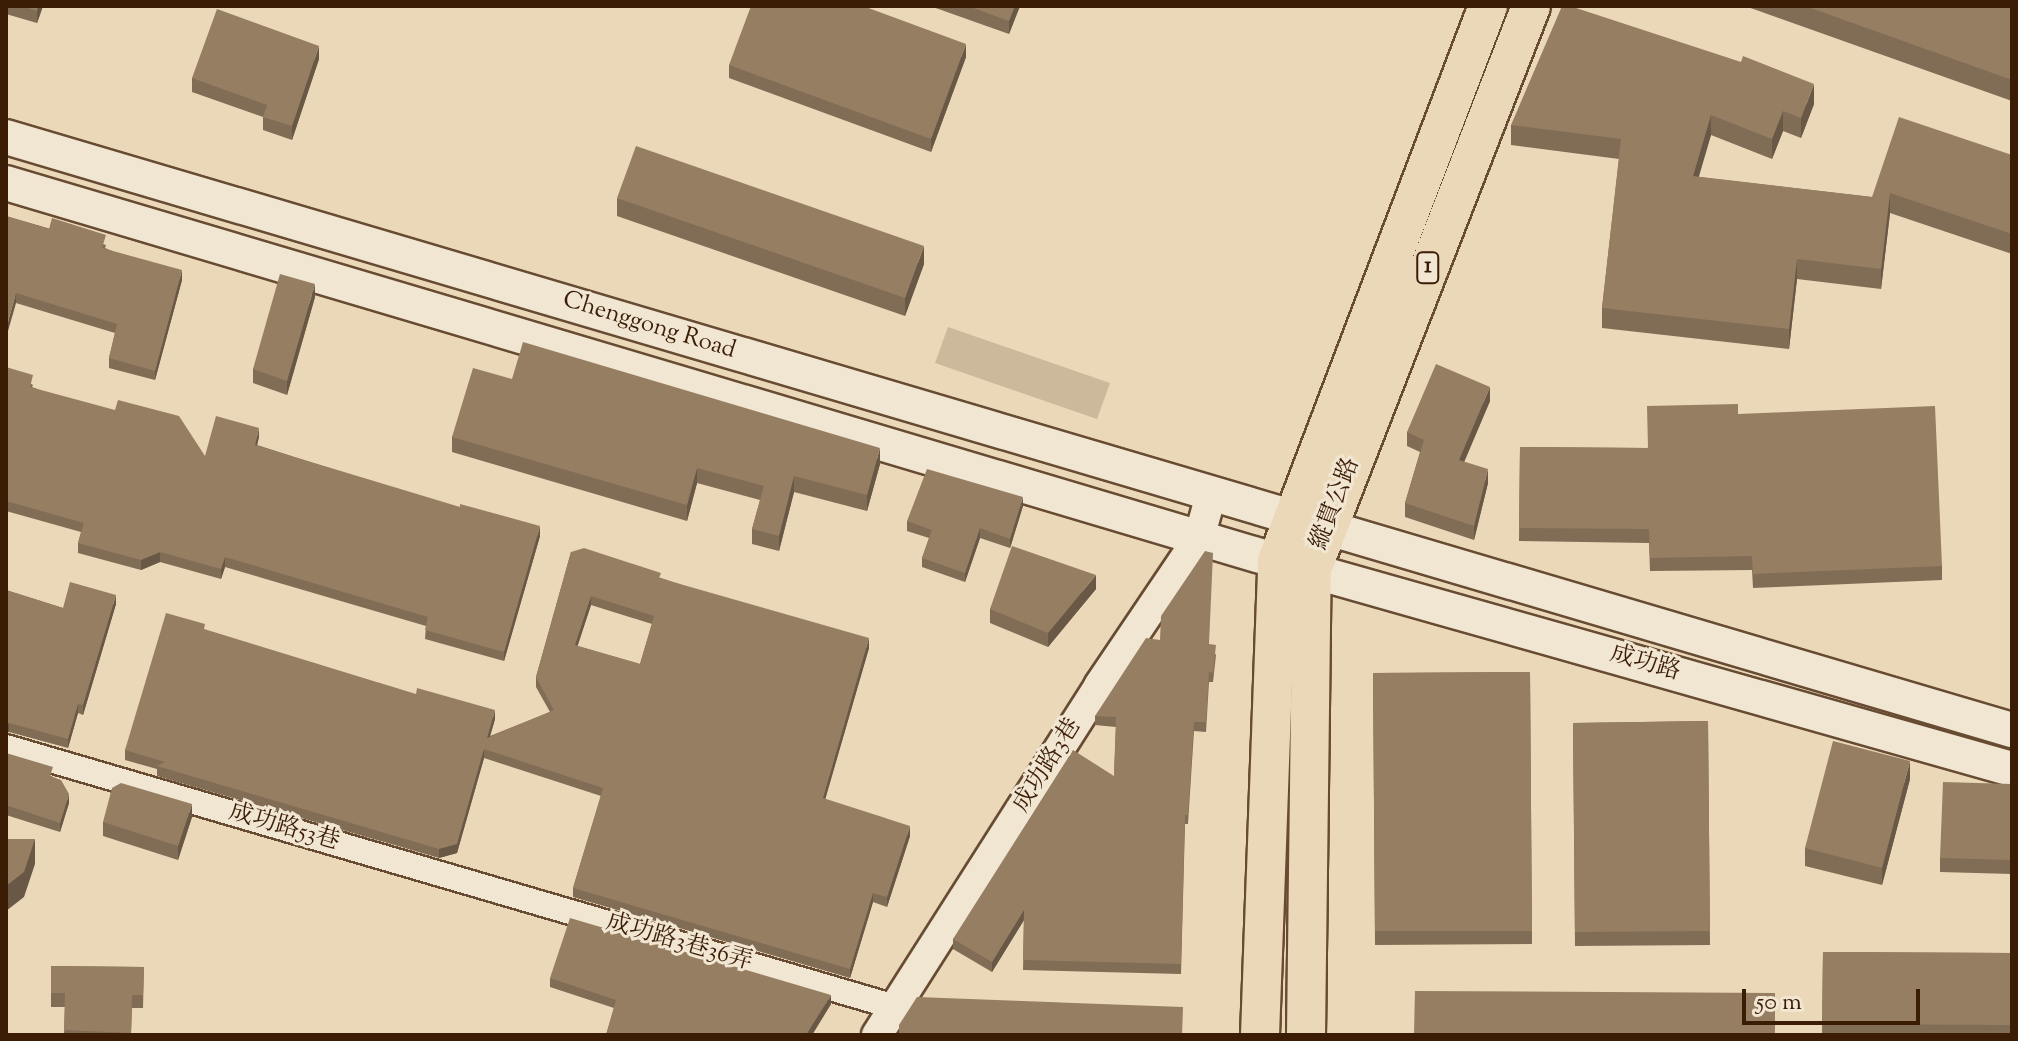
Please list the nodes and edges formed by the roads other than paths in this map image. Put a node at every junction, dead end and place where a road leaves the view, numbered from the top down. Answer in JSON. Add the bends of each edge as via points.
{"nodes":[{"id":1,"x":1488,"y":6,"type":"edge"},
{"id":2,"x":1531,"y":6,"type":"edge"},
{"id":3,"x":6,"y":137,"type":"edge"},
{"id":4,"x":6,"y":183,"type":"edge"},
{"id":5,"x":1211,"y":495,"type":"junction"},
{"id":6,"x":1308,"y":524,"type":"junction"},
{"id":7,"x":1199,"y":538,"type":"junction"},
{"id":8,"x":1294,"y":565,"type":"junction"},
{"id":9,"x":2012,"y":730,"type":"edge"},
{"id":10,"x":6,"y":747,"type":"edge"},
{"id":11,"x":2012,"y":769,"type":"edge"},
{"id":12,"x":464,"y":880,"type":"joint"},
{"id":13,"x":895,"y":1007,"type":"junction"},
{"id":14,"x":877,"y":1035,"type":"edge"},
{"id":15,"x":1260,"y":1035,"type":"edge"},
{"id":16,"x":1306,"y":1035,"type":"edge"}],
"edges":[{"from":1,"to":6,"type":"main road","name":"縱貫公路","number":"1"},
{"from":2,"to":6,"type":"main road","name":"縱貫公路","number":"1"},
{"from":3,"to":5,"type":"main road","name":"Chenggong Road"},
{"from":4,"to":7,"type":"main road","name":"Chenggong Road"},
{"from":5,"to":6,"type":"main road","name":"Chenggong Road"},
{"from":5,"to":7,"type":"street","name":"成功路3巷"},
{"from":6,"to":8,"type":"main road","name":"縱貫公路","number":"1"},
{"from":6,"to":9,"type":"main road","name":"成功路"},
{"from":7,"to":8,"type":"main road","name":"Chenggong Road"},
{"from":7,"to":13,"type":"street","name":"成功路3巷"},
{"from":8,"to":11,"type":"main road","name":"成功路"},
{"from":8,"to":15,"type":"main road","name":"縱貫公路","number":"1"},
{"from":8,"to":16,"type":"main road","name":"縱貫公路","number":"1"},
{"from":10,"to":12,"type":"street","name":"成功路53巷"},
{"from":12,"to":13,"type":"street","name":"成功路3巷36弄"},
{"from":13,"to":14,"type":"street","name":"成功路3巷"}]}
